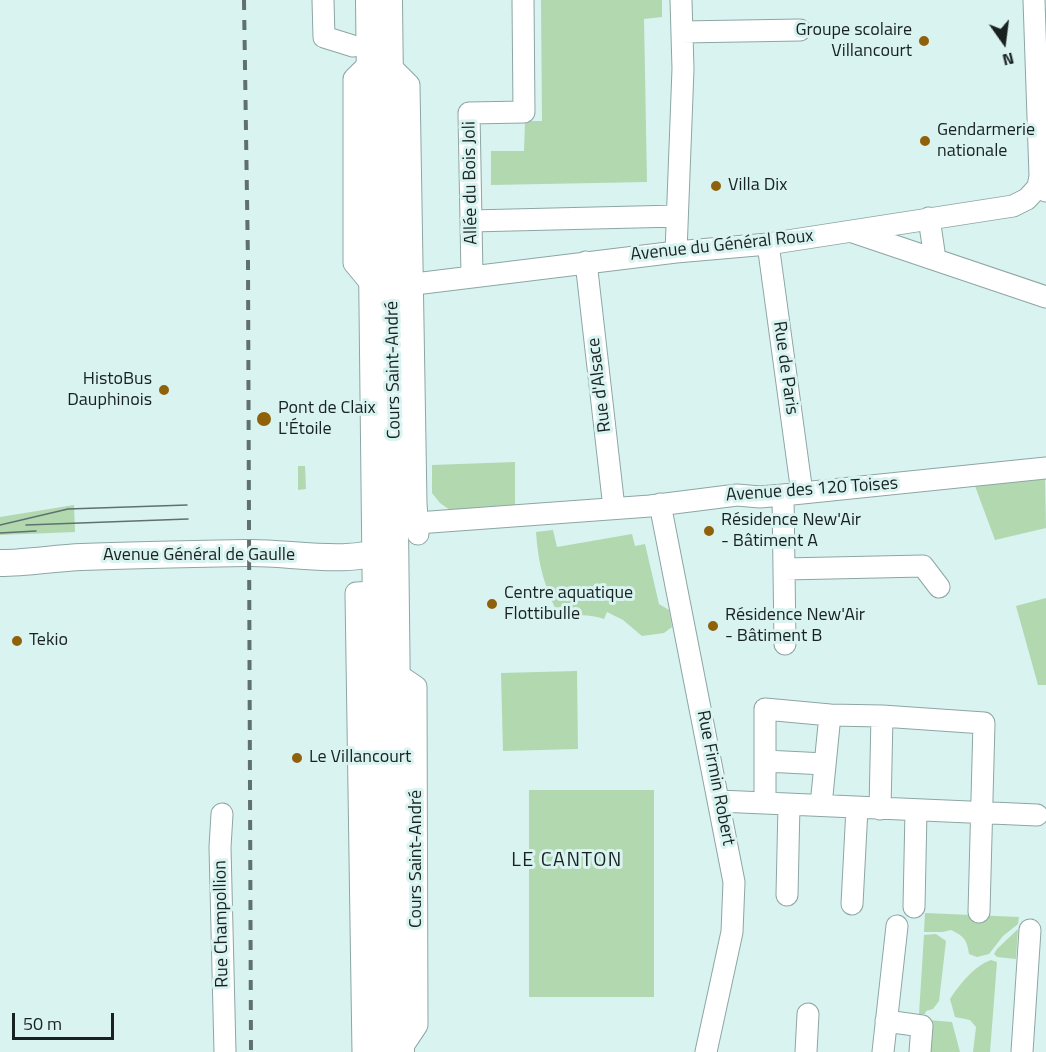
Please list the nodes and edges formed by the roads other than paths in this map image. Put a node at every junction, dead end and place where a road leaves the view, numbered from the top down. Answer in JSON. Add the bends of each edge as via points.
{"nodes":[{"id":1,"x":323,"y":0,"type":"edge"},
{"id":2,"x":369,"y":0,"type":"edge"},
{"id":3,"x":389,"y":0,"type":"edge"},
{"id":4,"x":523,"y":0,"type":"edge"},
{"id":5,"x":681,"y":0,"type":"edge"},
{"id":6,"x":1034,"y":0,"type":"edge"},
{"id":7,"x":800,"y":30,"type":"dead end"},
{"id":8,"x":682,"y":32,"type":"junction"},
{"id":9,"x":371,"y":58,"type":"junction"},
{"id":10,"x":1042,"y":189,"type":"edge"},
{"id":11,"x":355,"y":202,"type":"junction"},
{"id":12,"x":677,"y":216,"type":"junction"},
{"id":13,"x":930,"y":219,"type":"junction"},
{"id":14,"x":471,"y":221,"type":"junction"},
{"id":15,"x":372,"y":224,"type":"junction"},
{"id":16,"x":850,"y":231,"type":"junction"},
{"id":17,"x":768,"y":244,"type":"junction"},
{"id":18,"x":676,"y":252,"type":"junction"},
{"id":19,"x":935,"y":259,"type":"junction"},
{"id":20,"x":586,"y":262,"type":"junction"},
{"id":21,"x":472,"y":276,"type":"junction"},
{"id":22,"x":393,"y":290,"type":"junction"},
{"id":23,"x":1046,"y":297,"type":"edge"},
{"id":24,"x":1046,"y":468,"type":"edge"},
{"id":25,"x":793,"y":494,"type":"junction"},
{"id":26,"x":660,"y":504,"type":"junction"},
{"id":27,"x":614,"y":507,"type":"junction"},
{"id":28,"x":396,"y":537,"type":"junction"},
{"id":29,"x":0,"y":549,"type":"edge"},
{"id":30,"x":0,"y":563,"type":"edge"},
{"id":31,"x":785,"y":569,"type":"junction"},
{"id":32,"x":939,"y":587,"type":"dead end"},
{"id":33,"x":785,"y":644,"type":"dead end"},
{"id":34,"x":367,"y":685,"type":"junction"},
{"id":35,"x":830,"y":715,"type":"junction"},
{"id":36,"x":882,"y":716,"type":"junction"},
{"id":37,"x":765,"y":761,"type":"junction"},
{"id":38,"x":825,"y":764,"type":"junction"},
{"id":39,"x":719,"y":801,"type":"junction"},
{"id":40,"x":765,"y":803,"type":"junction"},
{"id":41,"x":789,"y":805,"type":"junction"},
{"id":42,"x":821,"y":805,"type":"junction"},
{"id":43,"x":857,"y":808,"type":"junction"},
{"id":44,"x":880,"y":809,"type":"junction"},
{"id":45,"x":916,"y":811,"type":"junction"},
{"id":46,"x":222,"y":814,"type":"dead end"},
{"id":47,"x":981,"y":814,"type":"junction"},
{"id":48,"x":1037,"y":815,"type":"dead end"},
{"id":49,"x":787,"y":895,"type":"dead end"},
{"id":50,"x":852,"y":904,"type":"dead end"},
{"id":51,"x":914,"y":907,"type":"dead end"},
{"id":52,"x":979,"y":912,"type":"dead end"},
{"id":53,"x":379,"y":925,"type":"junction"},
{"id":54,"x":897,"y":926,"type":"dead end"},
{"id":55,"x":1030,"y":930,"type":"dead end"},
{"id":56,"x":363,"y":966,"type":"junction"},
{"id":57,"x":808,"y":1014,"type":"dead end"},
{"id":58,"x":886,"y":1022,"type":"junction"},
{"id":59,"x":225,"y":1043,"type":"edge"},
{"id":60,"x":394,"y":1051,"type":"edge"},
{"id":61,"x":363,"y":1052,"type":"edge"},
{"id":62,"x":706,"y":1052,"type":"edge"},
{"id":63,"x":806,"y":1052,"type":"edge"},
{"id":64,"x":883,"y":1052,"type":"edge"},
{"id":65,"x":920,"y":1052,"type":"edge"},
{"id":66,"x":1023,"y":1052,"type":"edge"}],
"edges":[{"from":1,"to":9,"type":"street","via":[[324,37]]},
{"from":2,"to":9,"type":"main road","name":"Cours Saint-André"},
{"from":3,"to":9,"type":"main road","name":"Cours Saint-André"},
{"from":4,"to":14,"type":"street","name":"Allée du Bois Joli","via":[[524,112],[469,112]]},
{"from":5,"to":8,"type":"street"},
{"from":6,"to":10,"type":"street"},
{"from":7,"to":8,"type":"street"},
{"from":8,"to":12,"type":"street"},
{"from":9,"to":11,"type":"street","name":"Cours Saint-André","via":[[354,79]]},
{"from":9,"to":15,"type":"main road","name":"Cours Saint-André"},
{"from":9,"to":22,"type":"main road","name":"Cours Saint-André"},
{"from":10,"to":13,"type":"street","name":"Avenue du Général Roux","via":[[1013,206]]},
{"from":11,"to":15,"type":"street"},
{"from":11,"to":22,"type":"street","name":"Cours Saint-André","via":[[354,262]]},
{"from":12,"to":14,"type":"street","name":"Avenue du Général Roux"},
{"from":12,"to":18,"type":"street"},
{"from":13,"to":16,"type":"street","name":"Avenue du Général Roux"},
{"from":13,"to":19,"type":"street"},
{"from":14,"to":21,"type":"street","name":"Allée du Bois Joli"},
{"from":15,"to":22,"type":"main road","name":"Cours Saint-André"},
{"from":16,"to":17,"type":"street","name":"Avenue du Général Roux"},
{"from":16,"to":19,"type":"street"},
{"from":17,"to":18,"type":"street","name":"Avenue du Général Roux"},
{"from":17,"to":25,"type":"street","name":"Rue de Paris"},
{"from":18,"to":20,"type":"street","name":"Avenue du Général Roux"},
{"from":19,"to":23,"type":"street"},
{"from":20,"to":21,"type":"street","name":"Avenue du Général Roux"},
{"from":20,"to":27,"type":"street","name":"Rue d'Alsace"},
{"from":21,"to":22,"type":"street","name":"Avenue du Général Roux"},
{"from":22,"to":28,"type":"main road","name":"Cours Saint-André"},
{"from":24,"to":25,"type":"street","name":"Avenue des 120 Toises"},
{"from":25,"to":26,"type":"street","name":"Avenue des 120 Toises","via":[[737,495]]},
{"from":25,"to":31,"type":"street","name":"Rue de Paris"},
{"from":26,"to":27,"type":"street","name":"Avenue des 120 Toises"},
{"from":26,"to":39,"type":"street","name":"Rue Firmin Robert"},
{"from":27,"to":28,"type":"street","name":"Avenue des 120 Toises"},
{"from":28,"to":29,"type":"main road","name":"Avenue Général de Gaulle","via":[[80,552],[32,547]]},
{"from":28,"to":30,"type":"main road","name":"Avenue Général de Gaulle","via":[[332,556],[249,553]]},
{"from":28,"to":34,"type":"main road","name":"Cours Saint-André","via":[[375,592]]},
{"from":28,"to":60,"type":"main road","name":"Cours Saint-André"},
{"from":31,"to":32,"type":"street","via":[[932,566]]},
{"from":31,"to":33,"type":"street","name":"Rue de Paris"},
{"from":34,"to":53,"type":"main road","name":"Cours Saint-André"},
{"from":34,"to":56,"type":"street","name":"Cours Saint-André"},
{"from":35,"to":36,"type":"street"},
{"from":35,"to":37,"type":"street","via":[[765,709]]},
{"from":35,"to":38,"type":"street"},
{"from":36,"to":44,"type":"street"},
{"from":36,"to":47,"type":"street","via":[[984,723]]},
{"from":37,"to":38,"type":"street"},
{"from":37,"to":40,"type":"street"},
{"from":38,"to":42,"type":"street"},
{"from":39,"to":40,"type":"street"},
{"from":39,"to":62,"type":"street","name":"Rue Firmin Robert","via":[[735,897],[732,932]]},
{"from":40,"to":41,"type":"street"},
{"from":41,"to":42,"type":"street"},
{"from":41,"to":49,"type":"street"},
{"from":42,"to":43,"type":"street"},
{"from":43,"to":44,"type":"street"},
{"from":43,"to":50,"type":"street"},
{"from":44,"to":45,"type":"street"},
{"from":45,"to":47,"type":"street"},
{"from":45,"to":51,"type":"street"},
{"from":46,"to":59,"type":"street","name":"Rue Champollion"},
{"from":47,"to":48,"type":"street"},
{"from":47,"to":52,"type":"street"},
{"from":53,"to":56,"type":"street","name":"Cours Saint-André","via":[[369,940],[370,953]]},
{"from":53,"to":60,"type":"main road","name":"Cours Saint-André"},
{"from":54,"to":58,"type":"street"},
{"from":55,"to":66,"type":"street"},
{"from":56,"to":61,"type":"street","name":"Cours Saint-André"},
{"from":57,"to":63,"type":"street"},
{"from":58,"to":64,"type":"street"},
{"from":58,"to":65,"type":"street","via":[[922,1026]]}]}
